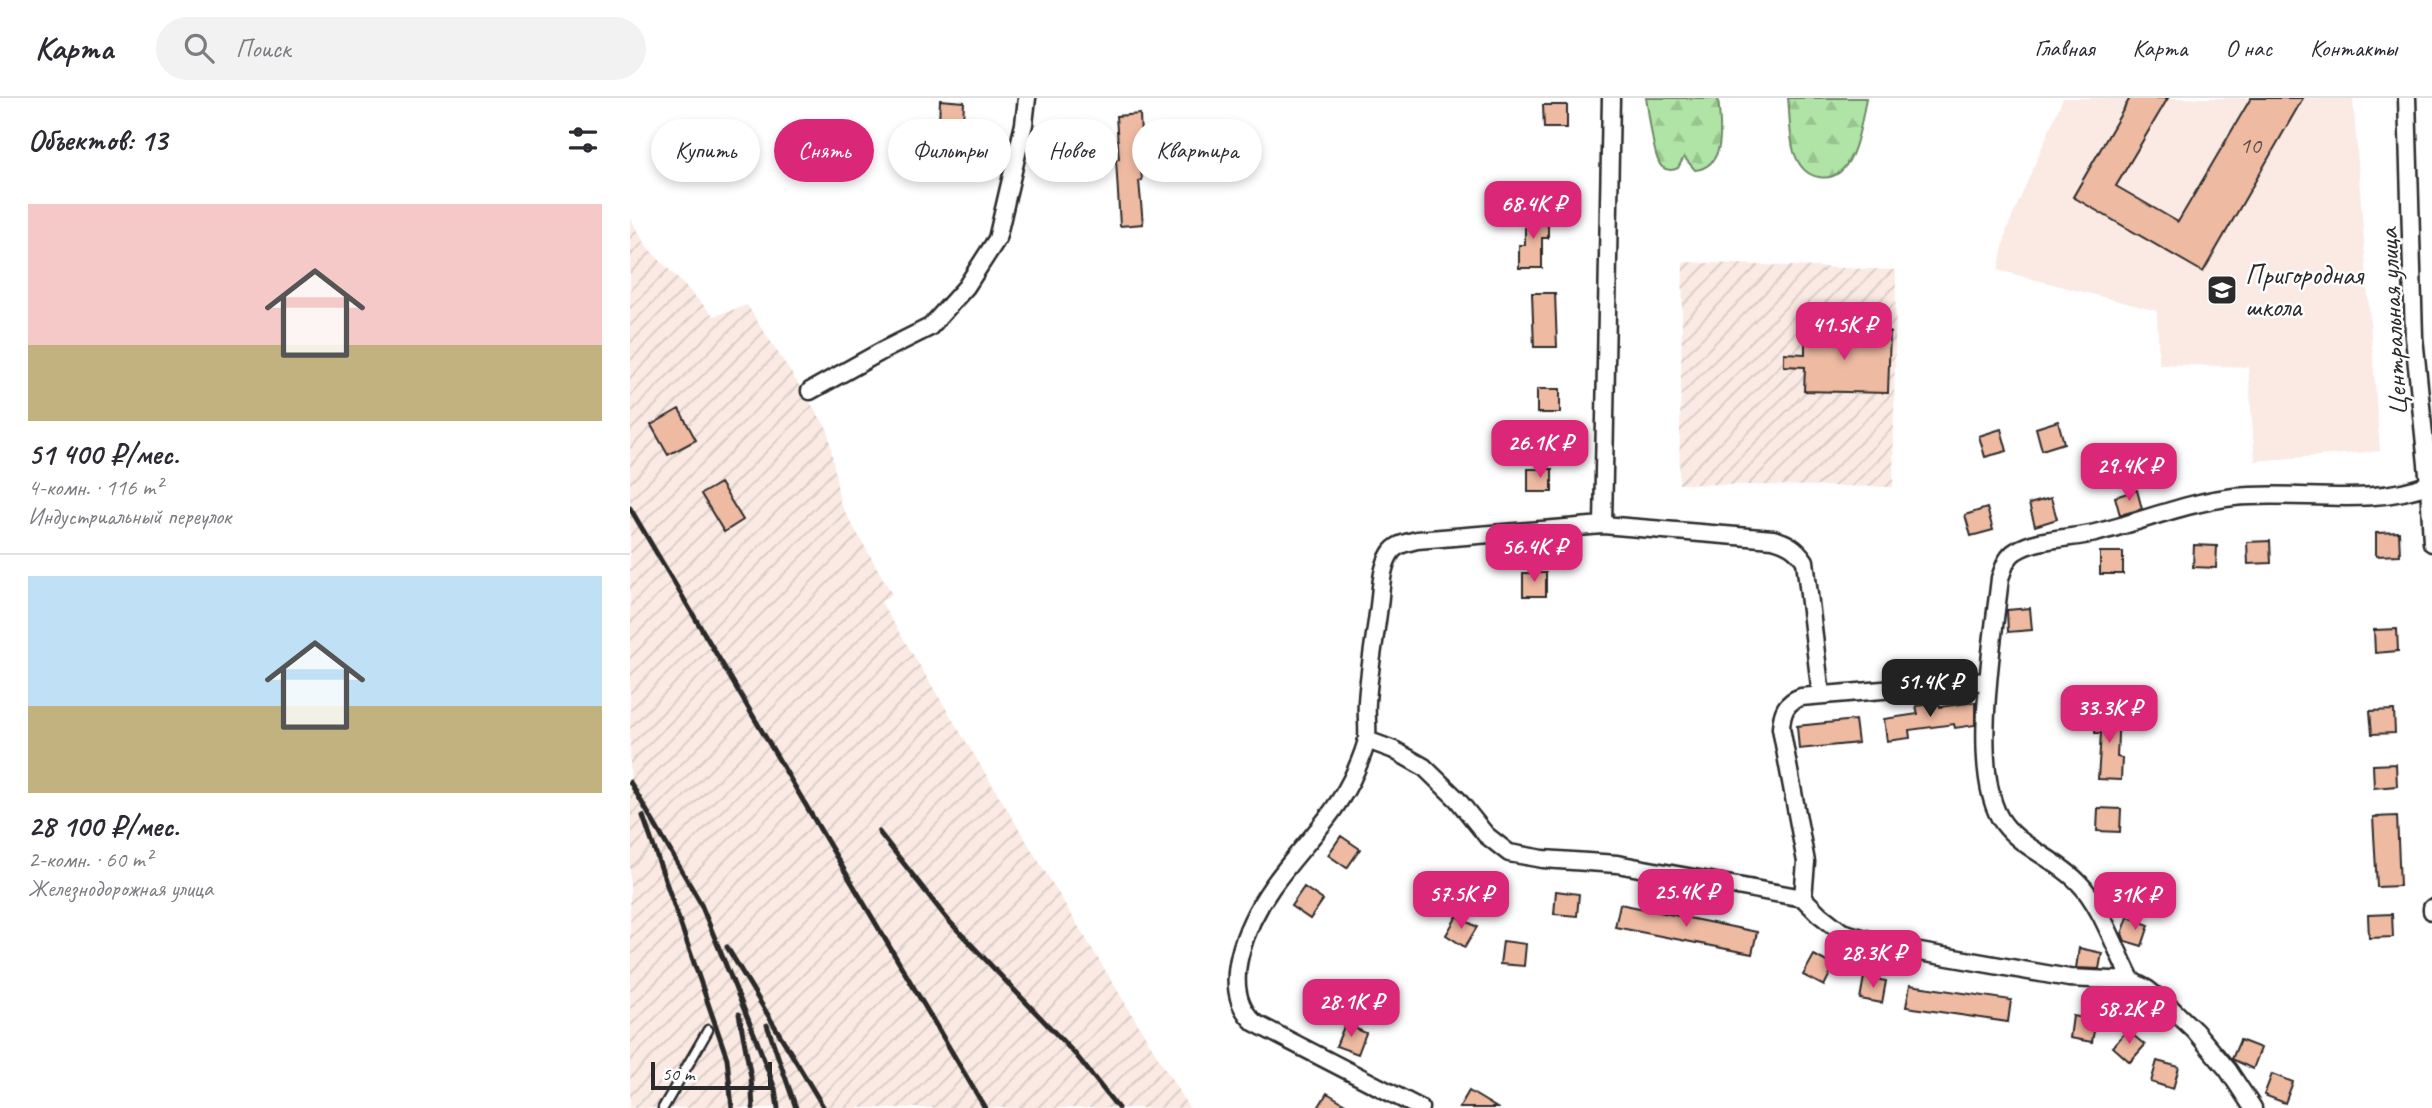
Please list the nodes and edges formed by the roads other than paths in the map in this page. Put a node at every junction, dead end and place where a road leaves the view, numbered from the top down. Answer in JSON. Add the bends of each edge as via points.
{"nodes":[{"id":1,"x":1027,"y":98,"type":"edge"},
{"id":2,"x":1611,"y":98,"type":"edge"},
{"id":3,"x":2407,"y":98,"type":"edge"},
{"id":4,"x":2414,"y":337,"type":"junction"},
{"id":5,"x":2432,"y":342,"type":"edge"},
{"id":6,"x":810,"y":391,"type":"dead end"},
{"id":7,"x":2429,"y":484,"type":"junction"},
{"id":8,"x":1603,"y":525,"type":"junction"},
{"id":9,"x":2432,"y":543,"type":"edge"},
{"id":10,"x":1987,"y":681,"type":"junction"},
{"id":11,"x":1821,"y":695,"type":"junction"},
{"id":12,"x":1367,"y":740,"type":"junction"},
{"id":13,"x":1803,"y":898,"type":"junction"},
{"id":14,"x":2132,"y":981,"type":"junction"},
{"id":15,"x":708,"y":1030,"type":"dead end"},
{"id":16,"x":663,"y":1108,"type":"edge"},
{"id":17,"x":1420,"y":1108,"type":"edge"},
{"id":18,"x":2253,"y":1108,"type":"edge"}],
"edges":[{"from":1,"to":6,"type":"street","via":[[997,239],[966,287],[930,327]]},
{"from":2,"to":8,"type":"street"},
{"from":3,"to":4,"type":"street","name":"Центральная улица"},
{"from":4,"to":5,"type":"street"},
{"from":4,"to":7,"type":"street","name":"Центральная улица"},
{"from":7,"to":9,"type":"street","name":"Центральная улица"},
{"from":7,"to":10,"type":"street","via":[[2385,496],[2232,497],[2015,551],[2000,578]]},
{"from":8,"to":11,"type":"street","via":[[1773,539],[1797,549],[1805,561]]},
{"from":8,"to":12,"type":"street","via":[[1398,545],[1385,565],[1367,703]]},
{"from":10,"to":11,"type":"street"},
{"from":10,"to":14,"type":"street","via":[[1986,768],[1992,802],[2003,824],[2059,865],[2091,897]]},
{"from":11,"to":13,"type":"street","via":[[1792,700],[1781,716],[1806,862]]},
{"from":12,"to":13,"type":"street","via":[[1424,767],[1486,835],[1509,853],[1617,864]]},
{"from":12,"to":17,"type":"street","via":[[1350,783],[1332,812],[1259,908],[1237,975],[1241,1007],[1266,1030]]},
{"from":13,"to":14,"type":"street","via":[[1842,932],[1897,948],[2069,978]]},
{"from":14,"to":18,"type":"street","via":[[2195,1031]]},
{"from":15,"to":16,"type":"lane"}]}
